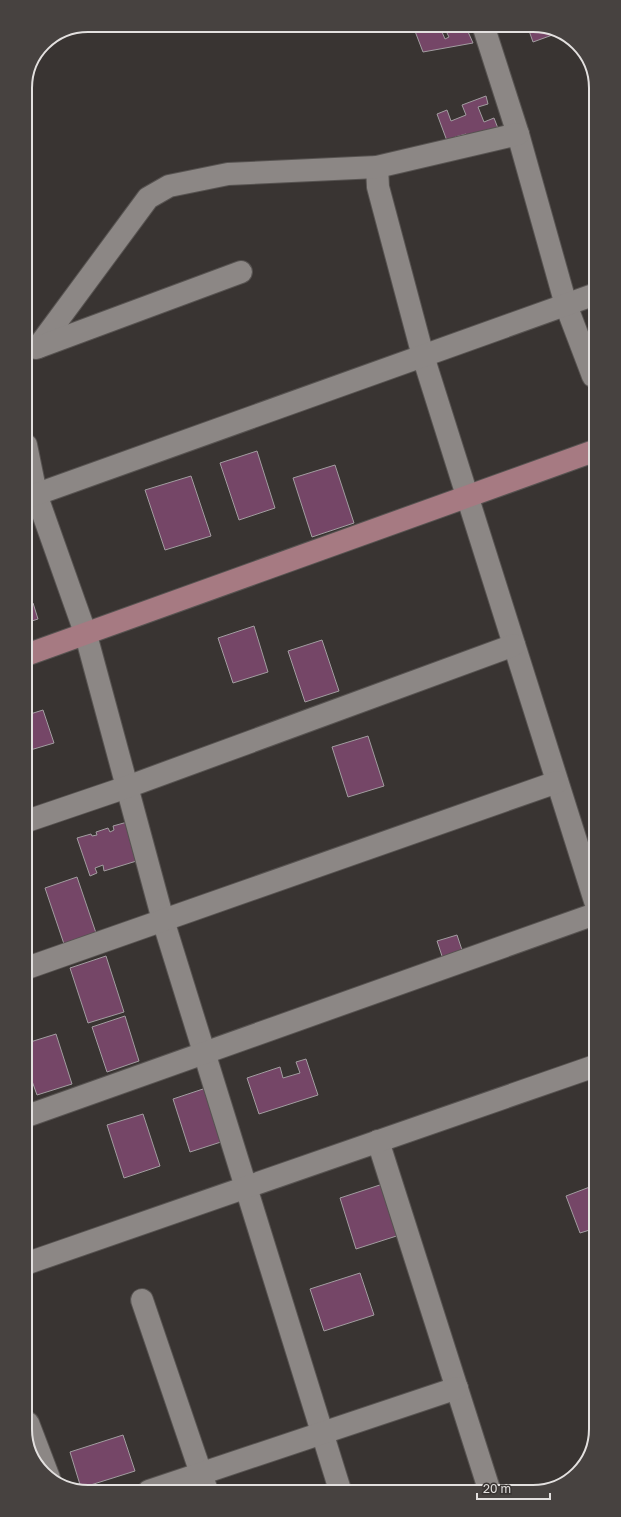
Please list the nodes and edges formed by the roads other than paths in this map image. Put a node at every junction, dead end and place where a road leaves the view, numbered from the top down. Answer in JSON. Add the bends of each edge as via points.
{"nodes":[{"id":1,"x":485,"y":32,"type":"edge"},
{"id":2,"x":518,"y":134,"type":"junction"},
{"id":3,"x":377,"y":167,"type":"junction"},
{"id":4,"x":241,"y":272,"type":"dead end"},
{"id":5,"x":589,"y":296,"type":"edge"},
{"id":6,"x":566,"y":305,"type":"junction"},
{"id":7,"x":32,"y":349,"type":"edge"},
{"id":8,"x":423,"y":356,"type":"junction"},
{"id":9,"x":589,"y":363,"type":"edge"},
{"id":10,"x":589,"y":453,"type":"edge"},
{"id":11,"x":32,"y":496,"type":"edge"},
{"id":12,"x":467,"y":497,"type":"junction"},
{"id":13,"x":32,"y":499,"type":"edge"},
{"id":14,"x":86,"y":635,"type":"junction"},
{"id":15,"x":514,"y":645,"type":"junction"},
{"id":16,"x":32,"y":653,"type":"edge"},
{"id":17,"x":557,"y":782,"type":"junction"},
{"id":18,"x":127,"y":787,"type":"junction"},
{"id":19,"x":32,"y":819,"type":"edge"},
{"id":20,"x":589,"y":882,"type":"edge"},
{"id":21,"x":589,"y":916,"type":"edge"},
{"id":22,"x":163,"y":920,"type":"junction"},
{"id":23,"x":32,"y":966,"type":"edge"},
{"id":24,"x":204,"y":1054,"type":"junction"},
{"id":25,"x":589,"y":1068,"type":"edge"},
{"id":26,"x":32,"y":1115,"type":"edge"},
{"id":27,"x":378,"y":1141,"type":"junction"},
{"id":28,"x":245,"y":1188,"type":"junction"},
{"id":29,"x":32,"y":1262,"type":"edge"},
{"id":30,"x":142,"y":1300,"type":"dead end"},
{"id":31,"x":457,"y":1388,"type":"junction"},
{"id":32,"x":321,"y":1433,"type":"junction"},
{"id":33,"x":33,"y":1435,"type":"edge"},
{"id":34,"x":43,"y":1462,"type":"edge"},
{"id":35,"x":205,"y":1482,"type":"edge"},
{"id":36,"x":186,"y":1485,"type":"edge"},
{"id":37,"x":338,"y":1485,"type":"edge"},
{"id":38,"x":488,"y":1485,"type":"edge"}],
"edges":[{"from":1,"to":2,"type":"street"},
{"from":2,"to":3,"type":"street"},
{"from":2,"to":6,"type":"street"},
{"from":3,"to":7,"type":"street","via":[[228,174],[169,186],[148,198]]},
{"from":3,"to":8,"type":"street","via":[[378,187]]},
{"from":4,"to":7,"type":"street"},
{"from":5,"to":6,"type":"street"},
{"from":6,"to":8,"type":"street"},
{"from":6,"to":9,"type":"street"},
{"from":8,"to":11,"type":"street"},
{"from":8,"to":12,"type":"street"},
{"from":10,"to":12,"type":"street"},
{"from":12,"to":14,"type":"street"},
{"from":12,"to":15,"type":"street"},
{"from":13,"to":14,"type":"street"},
{"from":14,"to":16,"type":"street"},
{"from":14,"to":18,"type":"street"},
{"from":15,"to":17,"type":"street"},
{"from":15,"to":18,"type":"street"},
{"from":17,"to":20,"type":"street"},
{"from":17,"to":22,"type":"street"},
{"from":18,"to":19,"type":"street"},
{"from":18,"to":22,"type":"street"},
{"from":21,"to":24,"type":"street"},
{"from":22,"to":23,"type":"street"},
{"from":22,"to":24,"type":"street"},
{"from":24,"to":26,"type":"street"},
{"from":24,"to":28,"type":"street"},
{"from":25,"to":27,"type":"street"},
{"from":27,"to":28,"type":"street"},
{"from":27,"to":31,"type":"street"},
{"from":28,"to":29,"type":"street"},
{"from":28,"to":32,"type":"street"},
{"from":30,"to":35,"type":"street"},
{"from":31,"to":32,"type":"street"},
{"from":31,"to":38,"type":"street"},
{"from":32,"to":35,"type":"street"},
{"from":32,"to":37,"type":"street"},
{"from":33,"to":34,"type":"street"},
{"from":35,"to":36,"type":"street"}]}
